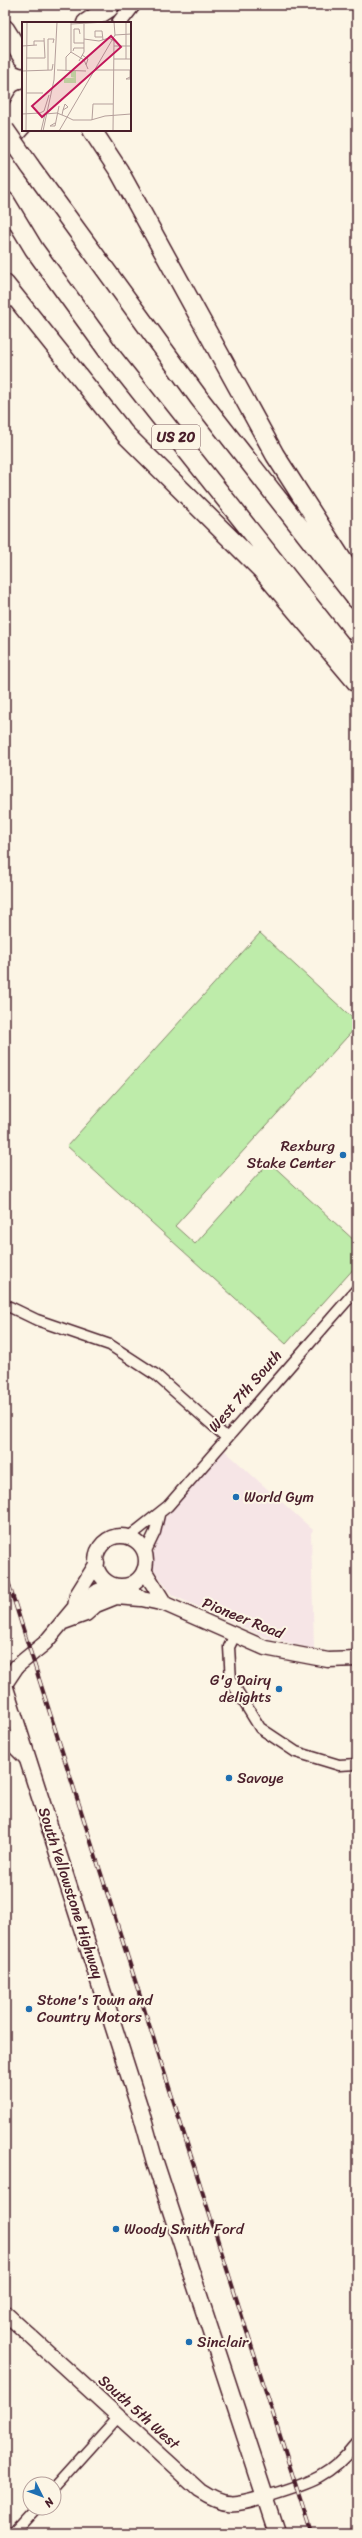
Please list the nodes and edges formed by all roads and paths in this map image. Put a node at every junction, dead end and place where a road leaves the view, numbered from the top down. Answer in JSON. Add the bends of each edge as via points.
{"nodes":[{"id":1,"x":133,"y":5,"type":"edge"},
{"id":2,"x":110,"y":7,"type":"edge"},
{"id":3,"x":5,"y":22,"type":"edge"},
{"id":4,"x":88,"y":22,"type":"edge"},
{"id":5,"x":98,"y":22,"type":"edge"},
{"id":6,"x":120,"y":22,"type":"edge"},
{"id":7,"x":5,"y":29,"type":"edge"},
{"id":8,"x":22,"y":32,"type":"edge"},
{"id":9,"x":22,"y":56,"type":"edge"},
{"id":10,"x":22,"y":101,"type":"edge"},
{"id":11,"x":14,"y":120,"type":"edge"},
{"id":12,"x":96,"y":133,"type":"edge"},
{"id":13,"x":5,"y":146,"type":"edge"},
{"id":14,"x":5,"y":201,"type":"edge"},
{"id":15,"x":5,"y":284,"type":"edge"},
{"id":16,"x":357,"y":583,"type":"edge"},
{"id":17,"x":357,"y":600,"type":"edge"},
{"id":18,"x":357,"y":665,"type":"edge"},
{"id":19,"x":357,"y":683,"type":"edge"},
{"id":20,"x":357,"y":1289,"type":"edge"},
{"id":21,"x":10,"y":1307,"type":"dead end"},
{"id":22,"x":227,"y":1438,"type":"junction"},
{"id":23,"x":158,"y":1515,"type":"junction"},
{"id":24,"x":129,"y":1537,"type":"junction"},
{"id":25,"x":145,"y":1553,"type":"junction"},
{"id":26,"x":97,"y":1562,"type":"junction"},
{"id":27,"x":144,"y":1570,"type":"junction"},
{"id":28,"x":118,"y":1585,"type":"junction"},
{"id":29,"x":142,"y":1599,"type":"junction"},
{"id":30,"x":165,"y":1604,"type":"junction"},
{"id":31,"x":75,"y":1607,"type":"junction"},
{"id":32,"x":64,"y":1622,"type":"junction"},
{"id":33,"x":234,"y":1635,"type":"junction"},
{"id":34,"x":357,"y":1659,"type":"edge"},
{"id":35,"x":5,"y":1684,"type":"edge"},
{"id":36,"x":5,"y":1688,"type":"edge"},
{"id":37,"x":5,"y":1738,"type":"edge"},
{"id":38,"x":29,"y":1760,"type":"junction"},
{"id":39,"x":357,"y":1764,"type":"edge"},
{"id":40,"x":5,"y":2314,"type":"edge"},
{"id":41,"x":119,"y":2416,"type":"junction"},
{"id":42,"x":357,"y":2443,"type":"edge"},
{"id":43,"x":62,"y":2479,"type":"edge"},
{"id":44,"x":264,"y":2497,"type":"junction"},
{"id":45,"x":29,"y":2516,"type":"edge"},
{"id":46,"x":14,"y":2533,"type":"edge"},
{"id":47,"x":277,"y":2533,"type":"edge"}],
"edges":[{"from":1,"to":6,"type":"street"},
{"from":2,"to":4,"type":"highway"},
{"from":2,"to":5,"type":"street"},
{"from":3,"to":8,"type":"highway"},
{"from":7,"to":9,"type":"highway"},
{"from":10,"to":11,"type":"highway"},
{"from":11,"to":13,"type":"main road"},
{"from":11,"to":17,"type":"highway","number":"US 20","bridge":true,"via":[[30,166],[199,398]]},
{"from":12,"to":16,"type":"highway","via":[[275,455],[305,506]]},
{"from":14,"to":18,"type":"highway","number":"US 20","via":[[34,249],[110,354]]},
{"from":15,"to":19,"type":"highway","via":[[125,434],[261,569]]},
{"from":20,"to":22,"type":"street","name":"West 7th South"},
{"from":21,"to":22,"type":"street","via":[[37,1320],[110,1345],[156,1375]]},
{"from":22,"to":23,"type":"street","name":"West 7th South"},
{"from":23,"to":24,"type":"street","name":"West 7th South"},
{"from":23,"to":25,"type":"street","name":"West 7th South","via":[[155,1532]]},
{"from":24,"to":25,"type":"street","via":[[141,1546]]},
{"from":24,"to":26,"type":"street","via":[[119,1536],[104,1543],[99,1550]]},
{"from":25,"to":27,"type":"street"},
{"from":26,"to":28,"type":"street","via":[[100,1574]]},
{"from":26,"to":31,"type":"street","via":[[77,1595]]},
{"from":27,"to":28,"type":"street","via":[[136,1581]]},
{"from":27,"to":30,"type":"street"},
{"from":28,"to":29,"type":"street","name":"Pioneer Road"},
{"from":28,"to":31,"type":"street","via":[[98,1591]]},
{"from":29,"to":30,"type":"street","name":"Pioneer Road"},
{"from":29,"to":32,"type":"street","via":[[116,1597],[96,1605],[86,1614]]},
{"from":30,"to":33,"type":"street","name":"Pioneer Road"},
{"from":31,"to":32,"type":"street"},
{"from":32,"to":35,"type":"street","via":[[45,1643],[17,1666]]},
{"from":33,"to":34,"type":"street","name":"Pioneer Road","via":[[285,1653],[328,1660]]},
{"from":33,"to":39,"type":"street","via":[[228,1647],[231,1681],[260,1728],[296,1752],[340,1765]]},
{"from":36,"to":38,"type":"main road","name":"South Yellowstone Highway"},
{"from":37,"to":38,"type":"street"},
{"from":38,"to":44,"type":"main road","name":"South Yellowstone Highway"},
{"from":40,"to":41,"type":"street","name":"South 5th West"},
{"from":41,"to":43,"type":"street"},
{"from":41,"to":44,"type":"street","name":"South 5th West","via":[[200,2491],[211,2498],[235,2505]]},
{"from":42,"to":44,"type":"street","via":[[336,2467],[318,2479]]},
{"from":44,"to":47,"type":"main road","name":"South Yellowstone Highway"},
{"from":45,"to":46,"type":"street"}]}
